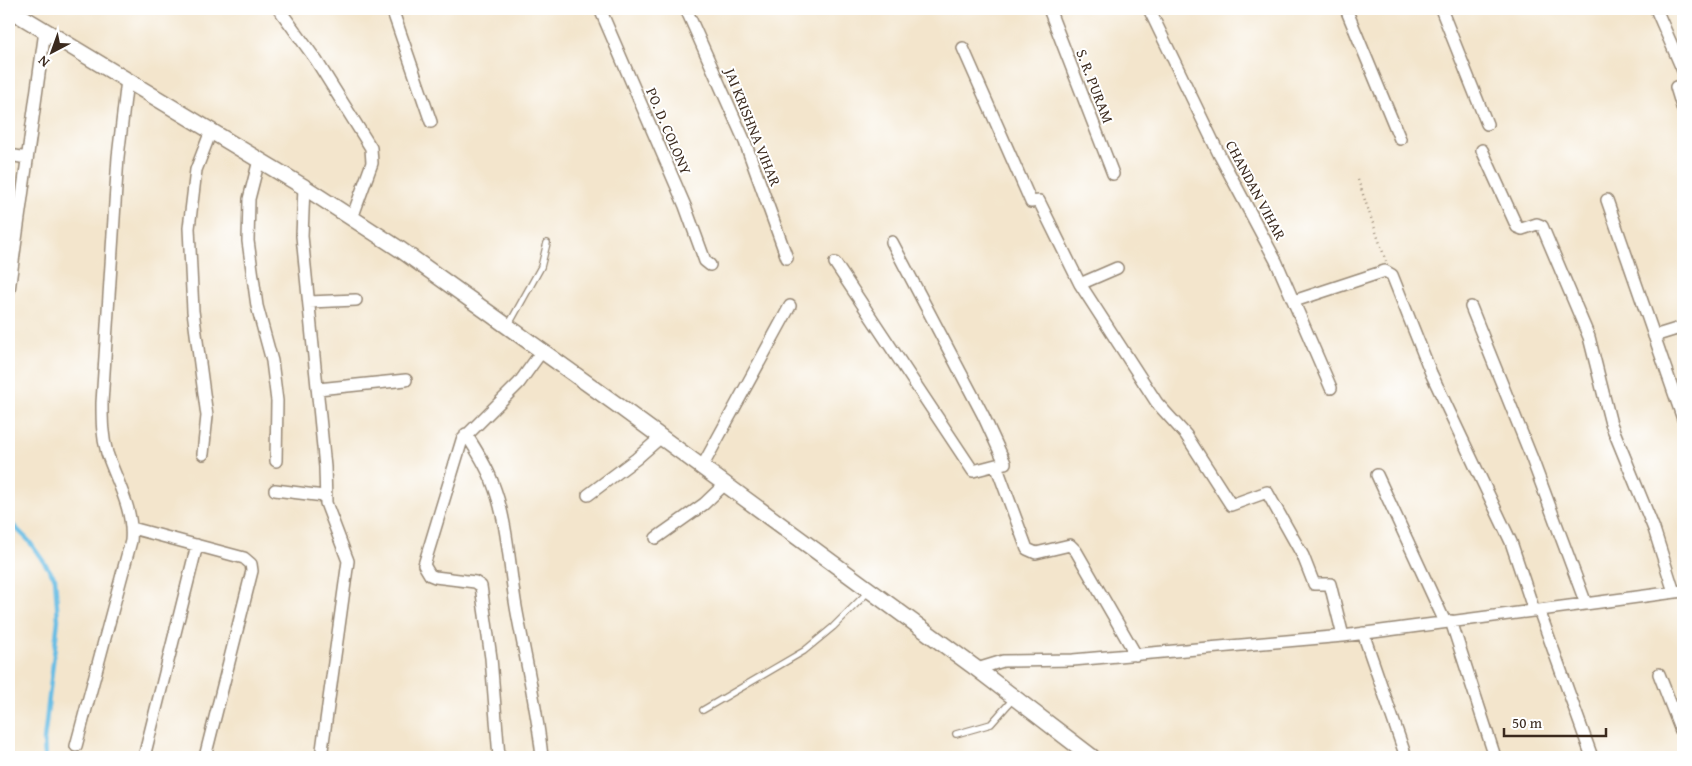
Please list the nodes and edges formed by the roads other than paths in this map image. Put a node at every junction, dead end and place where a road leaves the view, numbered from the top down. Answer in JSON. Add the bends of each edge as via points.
{"nodes":[{"id":1,"x":9,"y":9,"type":"edge"},
{"id":2,"x":279,"y":9,"type":"edge"},
{"id":3,"x":392,"y":9,"type":"edge"},
{"id":4,"x":600,"y":9,"type":"edge"},
{"id":5,"x":686,"y":9,"type":"edge"},
{"id":6,"x":1049,"y":9,"type":"edge"},
{"id":7,"x":1149,"y":9,"type":"edge"},
{"id":8,"x":1346,"y":9,"type":"edge"},
{"id":9,"x":1441,"y":9,"type":"edge"},
{"id":10,"x":1656,"y":9,"type":"edge"},
{"id":11,"x":45,"y":31,"type":"junction"},
{"id":12,"x":963,"y":48,"type":"dead end"},
{"id":13,"x":1683,"y":71,"type":"edge"},
{"id":14,"x":127,"y":80,"type":"junction"},
{"id":15,"x":1676,"y":88,"type":"dead end"},
{"id":16,"x":1683,"y":110,"type":"edge"},
{"id":17,"x":431,"y":122,"type":"dead end"},
{"id":18,"x":1486,"y":124,"type":"dead end"},
{"id":19,"x":211,"y":131,"type":"junction"},
{"id":20,"x":1400,"y":139,"type":"dead end"},
{"id":21,"x":1482,"y":150,"type":"dead end"},
{"id":22,"x":9,"y":155,"type":"edge"},
{"id":23,"x":27,"y":158,"type":"junction"},
{"id":24,"x":259,"y":160,"type":"junction"},
{"id":25,"x":1112,"y":174,"type":"dead end"},
{"id":26,"x":304,"y":187,"type":"junction"},
{"id":27,"x":1607,"y":200,"type":"dead end"},
{"id":28,"x":352,"y":218,"type":"junction"},
{"id":29,"x":12,"y":241,"type":"edge"},
{"id":30,"x":547,"y":242,"type":"dead end"},
{"id":31,"x":892,"y":242,"type":"dead end"},
{"id":32,"x":787,"y":258,"type":"dead end"},
{"id":33,"x":834,"y":263,"type":"dead end"},
{"id":34,"x":710,"y":265,"type":"dead end"},
{"id":35,"x":1117,"y":268,"type":"dead end"},
{"id":36,"x":1080,"y":284,"type":"junction"},
{"id":37,"x":9,"y":290,"type":"edge"},
{"id":38,"x":356,"y":300,"type":"dead end"},
{"id":39,"x":1294,"y":301,"type":"junction"},
{"id":40,"x":309,"y":302,"type":"junction"},
{"id":41,"x":790,"y":306,"type":"dead end"},
{"id":42,"x":1470,"y":307,"type":"dead end"},
{"id":43,"x":508,"y":326,"type":"junction"},
{"id":44,"x":1683,"y":327,"type":"edge"},
{"id":45,"x":1654,"y":336,"type":"junction"},
{"id":46,"x":542,"y":351,"type":"junction"},
{"id":47,"x":406,"y":380,"type":"dead end"},
{"id":48,"x":1331,"y":388,"type":"dead end"},
{"id":49,"x":318,"y":389,"type":"junction"},
{"id":50,"x":1683,"y":419,"type":"edge"},
{"id":51,"x":466,"y":434,"type":"junction"},
{"id":52,"x":662,"y":437,"type":"junction"},
{"id":53,"x":203,"y":454,"type":"dead end"},
{"id":54,"x":276,"y":461,"type":"dead end"},
{"id":55,"x":996,"y":465,"type":"junction"},
{"id":56,"x":702,"y":467,"type":"junction"},
{"id":57,"x":1378,"y":475,"type":"dead end"},
{"id":58,"x":725,"y":484,"type":"junction"},
{"id":59,"x":275,"y":490,"type":"dead end"},
{"id":60,"x":588,"y":495,"type":"dead end"},
{"id":61,"x":324,"y":496,"type":"junction"},
{"id":62,"x":132,"y":528,"type":"junction"},
{"id":63,"x":656,"y":538,"type":"dead end"},
{"id":64,"x":197,"y":545,"type":"junction"},
{"id":65,"x":870,"y":590,"type":"junction"},
{"id":66,"x":1679,"y":592,"type":"edge"},
{"id":67,"x":1586,"y":604,"type":"junction"},
{"id":68,"x":1537,"y":610,"type":"junction"},
{"id":69,"x":1448,"y":621,"type":"junction"},
{"id":70,"x":1363,"y":633,"type":"junction"},
{"id":71,"x":1342,"y":636,"type":"junction"},
{"id":72,"x":1136,"y":655,"type":"junction"},
{"id":73,"x":978,"y":669,"type":"junction"},
{"id":74,"x":1659,"y":674,"type":"dead end"},
{"id":75,"x":1014,"y":697,"type":"junction"},
{"id":76,"x":703,"y":710,"type":"dead end"},
{"id":77,"x":956,"y":734,"type":"dead end"},
{"id":78,"x":1683,"y":736,"type":"edge"},
{"id":79,"x":76,"y":746,"type":"dead end"},
{"id":80,"x":144,"y":757,"type":"edge"},
{"id":81,"x":205,"y":757,"type":"edge"},
{"id":82,"x":321,"y":757,"type":"edge"},
{"id":83,"x":499,"y":757,"type":"edge"},
{"id":84,"x":542,"y":757,"type":"edge"},
{"id":85,"x":1092,"y":757,"type":"edge"},
{"id":86,"x":1406,"y":757,"type":"edge"},
{"id":87,"x":1495,"y":757,"type":"edge"},
{"id":88,"x":1592,"y":757,"type":"edge"}],
"edges":[{"from":1,"to":11,"type":"street"},
{"from":2,"to":28,"type":"street","via":[[372,148],[372,163]]},
{"from":3,"to":17,"type":"street"},
{"from":4,"to":34,"type":"street","name":"PO. D. COLONY","via":[[685,206],[704,261]]},
{"from":5,"to":32,"type":"street","name":"JAI KRISHNA VIHAR","via":[[745,142]]},
{"from":6,"to":25,"type":"street","name":"S. R. PURAM"},
{"from":7,"to":39,"type":"street","name":"CHANDAN VIHAR"},
{"from":8,"to":20,"type":"street"},
{"from":9,"to":18,"type":"street"},
{"from":10,"to":13,"type":"street"},
{"from":11,"to":14,"type":"street"},
{"from":11,"to":23,"type":"street"},
{"from":12,"to":36,"type":"street","via":[[1031,202],[1039,201]]},
{"from":14,"to":19,"type":"street"},
{"from":14,"to":62,"type":"street","via":[[118,157],[102,431]]},
{"from":15,"to":16,"type":"street"},
{"from":19,"to":24,"type":"street"},
{"from":19,"to":53,"type":"street","via":[[196,170],[190,228],[193,311],[208,416]]},
{"from":21,"to":66,"type":"street","via":[[1517,227],[1542,226],[1589,337],[1611,424]]},
{"from":22,"to":23,"type":"street"},
{"from":23,"to":29,"type":"street"},
{"from":24,"to":26,"type":"street"},
{"from":24,"to":54,"type":"street","via":[[249,199],[248,242],[257,306],[272,361],[277,401]]},
{"from":26,"to":28,"type":"street"},
{"from":26,"to":40,"type":"street","via":[[302,236]]},
{"from":27,"to":45,"type":"street"},
{"from":28,"to":43,"type":"street"},
{"from":29,"to":37,"type":"street"},
{"from":30,"to":43,"type":"lane","via":[[541,267]]},
{"from":31,"to":55,"type":"street","via":[[1005,462]]},
{"from":33,"to":55,"type":"street","via":[[974,472]]},
{"from":35,"to":36,"type":"street"},
{"from":36,"to":71,"type":"street","via":[[1157,403],[1186,436],[1231,505],[1267,492],[1303,556],[1314,584],[1330,584]]},
{"from":38,"to":40,"type":"street"},
{"from":39,"to":48,"type":"street","name":"CHANDAN VIHAR"},
{"from":39,"to":68,"type":"street","via":[[1384,271],[1392,275],[1430,373],[1511,542]]},
{"from":40,"to":49,"type":"street"},
{"from":41,"to":56,"type":"street"},
{"from":42,"to":67,"type":"street"},
{"from":43,"to":46,"type":"street"},
{"from":44,"to":45,"type":"street"},
{"from":45,"to":50,"type":"street"},
{"from":46,"to":51,"type":"street","via":[[519,383]]},
{"from":46,"to":52,"type":"street"},
{"from":47,"to":49,"type":"street"},
{"from":49,"to":61,"type":"street","via":[[325,468]]},
{"from":51,"to":83,"type":"street","via":[[424,565],[435,577],[474,582],[481,586]]},
{"from":51,"to":84,"type":"street","via":[[493,483],[503,513]]},
{"from":52,"to":56,"type":"street"},
{"from":52,"to":60,"type":"street"},
{"from":55,"to":72,"type":"street","via":[[1027,549],[1036,553],[1070,545],[1076,550]]},
{"from":56,"to":58,"type":"street"},
{"from":57,"to":69,"type":"street"},
{"from":58,"to":63,"type":"street","via":[[704,504]]},
{"from":58,"to":65,"type":"street"},
{"from":59,"to":61,"type":"street"},
{"from":61,"to":82,"type":"street","via":[[348,561]]},
{"from":62,"to":64,"type":"street"},
{"from":62,"to":79,"type":"street","via":[[131,542]]},
{"from":64,"to":80,"type":"street"},
{"from":64,"to":81,"type":"street","via":[[244,558],[251,564],[252,571]]},
{"from":65,"to":73,"type":"street"},
{"from":65,"to":76,"type":"lane","via":[[804,652]]},
{"from":66,"to":67,"type":"street"},
{"from":67,"to":68,"type":"street"},
{"from":68,"to":69,"type":"street"},
{"from":68,"to":88,"type":"street"},
{"from":69,"to":70,"type":"street"},
{"from":69,"to":87,"type":"street"},
{"from":70,"to":71,"type":"street"},
{"from":70,"to":86,"type":"street"},
{"from":71,"to":72,"type":"street"},
{"from":72,"to":73,"type":"street","via":[[1002,661]]},
{"from":73,"to":75,"type":"street"},
{"from":74,"to":78,"type":"street"},
{"from":75,"to":77,"type":"lane","via":[[991,724]]},
{"from":75,"to":85,"type":"street"}]}
